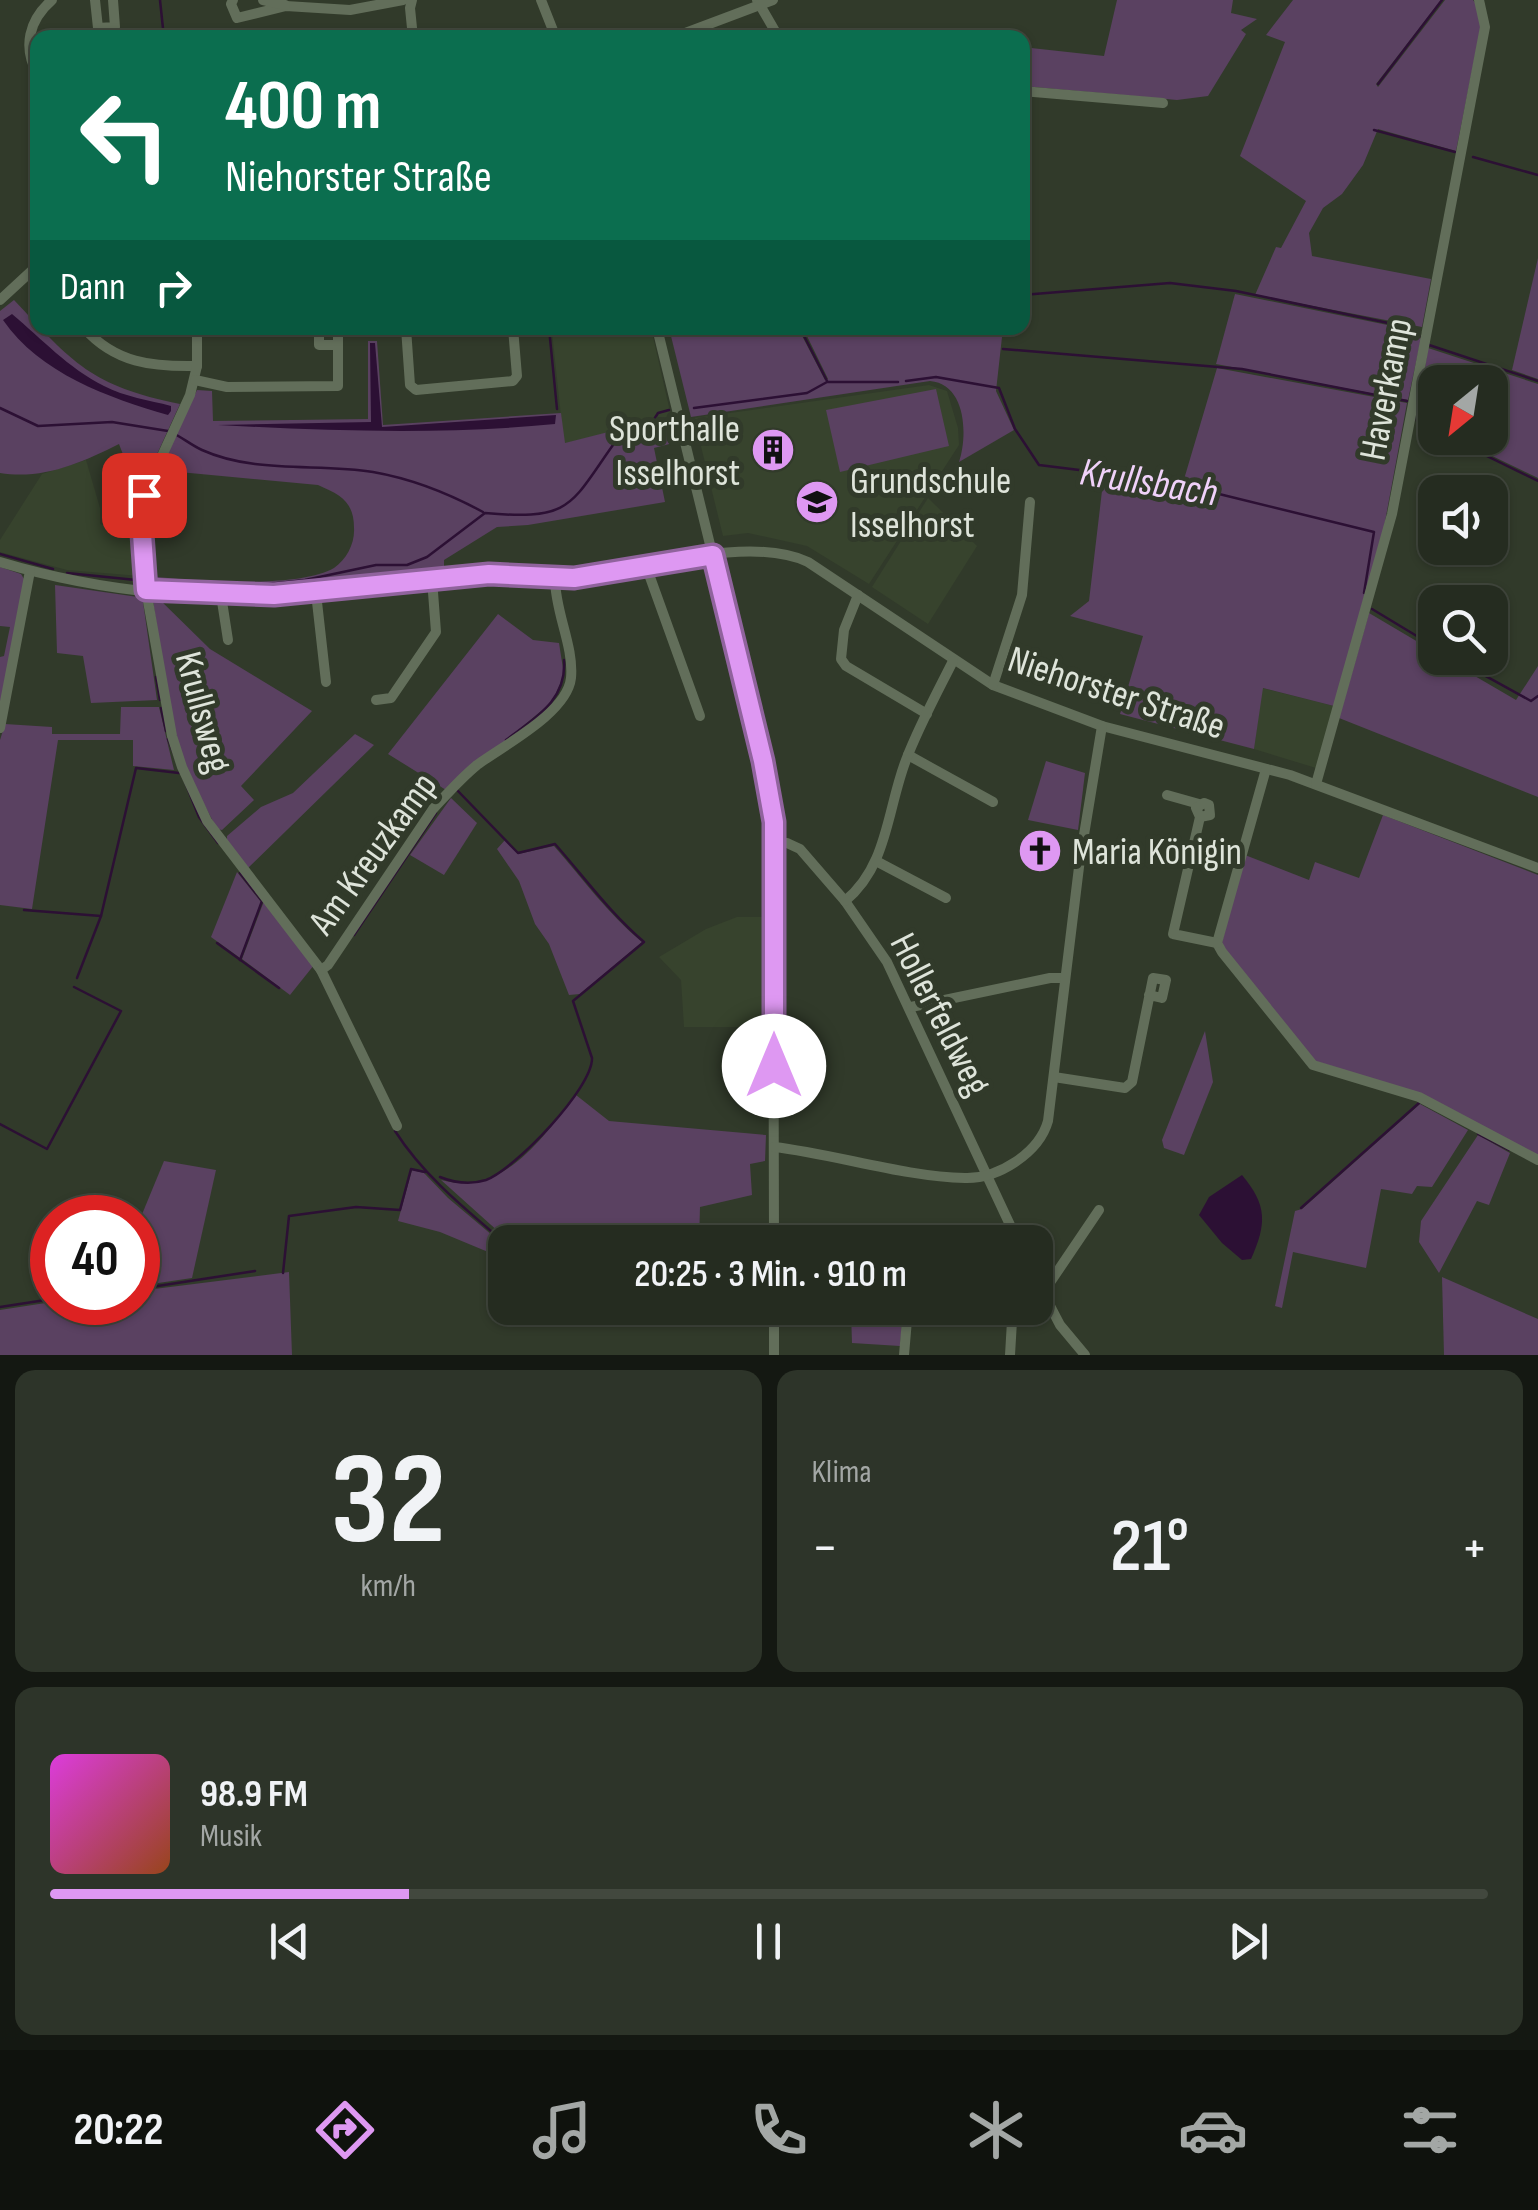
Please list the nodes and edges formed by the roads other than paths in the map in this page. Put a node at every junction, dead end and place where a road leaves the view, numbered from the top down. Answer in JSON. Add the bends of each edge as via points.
{"nodes":[{"id":1,"x":52,"y":0,"type":"edge"},
{"id":2,"x":95,"y":0,"type":"edge"},
{"id":3,"x":112,"y":0,"type":"edge"},
{"id":4,"x":233,"y":0,"type":"edge"},
{"id":5,"x":263,"y":0,"type":"edge"},
{"id":6,"x":408,"y":0,"type":"edge"},
{"id":7,"x":541,"y":0,"type":"edge"},
{"id":8,"x":773,"y":0,"type":"edge"},
{"id":9,"x":1480,"y":0,"type":"edge"},
{"id":10,"x":759,"y":4,"type":"edge"},
{"id":11,"x":286,"y":6,"type":"junction"},
{"id":12,"x":32,"y":30,"type":"edge"},
{"id":13,"x":412,"y":30,"type":"edge"},
{"id":14,"x":553,"y":30,"type":"edge"},
{"id":15,"x":692,"y":30,"type":"edge"},
{"id":16,"x":774,"y":30,"type":"edge"},
{"id":17,"x":1030,"y":92,"type":"edge"},
{"id":18,"x":1163,"y":103,"type":"dead end"},
{"id":19,"x":30,"y":272,"type":"edge"},
{"id":20,"x":0,"y":300,"type":"edge"},
{"id":21,"x":92,"y":335,"type":"edge"},
{"id":22,"x":197,"y":335,"type":"edge"},
{"id":23,"x":319,"y":335,"type":"edge"},
{"id":24,"x":338,"y":335,"type":"edge"},
{"id":25,"x":406,"y":335,"type":"edge"},
{"id":26,"x":514,"y":335,"type":"edge"},
{"id":27,"x":659,"y":335,"type":"edge"},
{"id":28,"x":338,"y":345,"type":"junction"},
{"id":29,"x":197,"y":366,"type":"junction"},
{"id":30,"x":194,"y":380,"type":"junction"},
{"id":31,"x":1030,"y":502,"type":"dead end"},
{"id":32,"x":713,"y":555,"type":"junction"},
{"id":33,"x":0,"y":562,"type":"edge"},
{"id":34,"x":646,"y":566,"type":"junction"},
{"id":35,"x":30,"y":571,"type":"junction"},
{"id":36,"x":432,"y":579,"type":"junction"},
{"id":37,"x":555,"y":579,"type":"junction"},
{"id":38,"x":146,"y":590,"type":"junction"},
{"id":39,"x":316,"y":593,"type":"junction"},
{"id":40,"x":221,"y":595,"type":"junction"},
{"id":41,"x":858,"y":595,"type":"junction"},
{"id":42,"x":228,"y":640,"type":"dead end"},
{"id":43,"x":953,"y":661,"type":"junction"},
{"id":44,"x":326,"y":682,"type":"dead end"},
{"id":45,"x":993,"y":685,"type":"junction"},
{"id":46,"x":376,"y":700,"type":"dead end"},
{"id":47,"x":926,"y":714,"type":"junction"},
{"id":48,"x":700,"y":716,"type":"dead end"},
{"id":49,"x":1102,"y":726,"type":"junction"},
{"id":50,"x":0,"y":728,"type":"edge"},
{"id":51,"x":908,"y":754,"type":"junction"},
{"id":52,"x":1266,"y":768,"type":"junction"},
{"id":53,"x":1316,"y":784,"type":"junction"},
{"id":54,"x":1166,"y":795,"type":"dead end"},
{"id":55,"x":993,"y":802,"type":"dead end"},
{"id":56,"x":775,"y":842,"type":"junction"},
{"id":57,"x":876,"y":862,"type":"junction"},
{"id":58,"x":1538,"y":868,"type":"edge"},
{"id":59,"x":946,"y":898,"type":"dead end"},
{"id":60,"x":845,"y":901,"type":"junction"},
{"id":61,"x":1218,"y":943,"type":"junction"},
{"id":62,"x":321,"y":970,"type":"junction"},
{"id":63,"x":1065,"y":978,"type":"junction"},
{"id":64,"x":1150,"y":995,"type":"dead end"},
{"id":65,"x":911,"y":1008,"type":"junction"},
{"id":66,"x":1054,"y":1077,"type":"junction"},
{"id":67,"x":397,"y":1126,"type":"dead end"},
{"id":68,"x":774,"y":1147,"type":"junction"},
{"id":69,"x":1538,"y":1160,"type":"edge"},
{"id":70,"x":984,"y":1174,"type":"junction"},
{"id":71,"x":1099,"y":1210,"type":"dead end"},
{"id":72,"x":774,"y":1225,"type":"edge"},
{"id":73,"x":1010,"y":1225,"type":"edge"},
{"id":74,"x":1053,"y":1278,"type":"edge"},
{"id":75,"x":1053,"y":1313,"type":"edge"},
{"id":76,"x":774,"y":1325,"type":"edge"},
{"id":77,"x":907,"y":1325,"type":"edge"},
{"id":78,"x":1012,"y":1325,"type":"edge"},
{"id":79,"x":774,"y":1355,"type":"edge"},
{"id":80,"x":904,"y":1355,"type":"edge"},
{"id":81,"x":1010,"y":1355,"type":"edge"},
{"id":82,"x":1086,"y":1355,"type":"edge"}],
"edges":[{"from":1,"to":12,"type":"street"},
{"from":2,"to":3,"type":"street","via":[[98,28],[115,27]]},
{"from":4,"to":11,"type":"street","via":[[237,18]]},
{"from":5,"to":11,"type":"street"},
{"from":6,"to":11,"type":"street","via":[[350,10]]},
{"from":6,"to":13,"type":"street"},
{"from":7,"to":14,"type":"street"},
{"from":8,"to":10,"type":"street"},
{"from":9,"to":53,"type":"street","name":"Haverkamp","via":[[1485,27],[1392,514]]},
{"from":10,"to":15,"type":"street"},
{"from":10,"to":16,"type":"street"},
{"from":17,"to":18,"type":"street"},
{"from":19,"to":20,"type":"street"},
{"from":21,"to":29,"type":"street","via":[[126,359]]},
{"from":22,"to":29,"type":"street","name":"Krullsweg"},
{"from":23,"to":28,"type":"street","via":[[319,345]]},
{"from":24,"to":28,"type":"street"},
{"from":25,"to":26,"type":"street","via":[[410,385],[416,390],[513,381]]},
{"from":27,"to":32,"type":"street"},
{"from":28,"to":30,"type":"street","via":[[338,386],[226,387]]},
{"from":29,"to":30,"type":"street","name":"Krullsweg"},
{"from":30,"to":38,"type":"street","name":"Krullsweg","via":[[144,495]]},
{"from":31,"to":45,"type":"street","via":[[1022,595]]},
{"from":32,"to":34,"type":"street","name":"Niehorster Straße"},
{"from":32,"to":41,"type":"street","name":"Niehorster Straße","via":[[794,556]]},
{"from":32,"to":56,"type":"street","via":[[767,778]]},
{"from":33,"to":35,"type":"street","name":"Niehorster Straße"},
{"from":34,"to":37,"type":"street","name":"Niehorster Straße"},
{"from":34,"to":48,"type":"street"},
{"from":35,"to":38,"type":"street","name":"Niehorster Straße"},
{"from":35,"to":50,"type":"street"},
{"from":36,"to":37,"type":"street","name":"Niehorster Straße"},
{"from":36,"to":39,"type":"street","name":"Niehorster Straße"},
{"from":36,"to":46,"type":"street","via":[[436,632],[391,698]]},
{"from":37,"to":62,"type":"street","name":"Am Kreuzkamp","via":[[571,677],[566,694],[449,792]]},
{"from":38,"to":40,"type":"street","name":"Niehorster Straße"},
{"from":38,"to":62,"type":"street","name":"Krullsweg","via":[[172,736],[190,785],[219,838]]},
{"from":39,"to":40,"type":"street","name":"Niehorster Straße"},
{"from":39,"to":44,"type":"street"},
{"from":40,"to":42,"type":"street"},
{"from":41,"to":43,"type":"street","name":"Niehorster Straße"},
{"from":41,"to":47,"type":"street","via":[[841,658]]},
{"from":43,"to":45,"type":"street","name":"Niehorster Straße"},
{"from":43,"to":47,"type":"street"},
{"from":45,"to":49,"type":"street","name":"Niehorster Straße"},
{"from":47,"to":51,"type":"street"},
{"from":49,"to":52,"type":"street","name":"Niehorster Straße"},
{"from":49,"to":63,"type":"street"},
{"from":51,"to":55,"type":"street"},
{"from":51,"to":57,"type":"street"},
{"from":52,"to":53,"type":"street","name":"Niehorster Straße"},
{"from":52,"to":61,"type":"street"},
{"from":53,"to":58,"type":"street","name":"Niehorster Straße"},
{"from":54,"to":61,"type":"street","via":[[1211,810],[1200,817],[1173,934]]},
{"from":56,"to":60,"type":"street","name":"Hollerfeldweg","via":[[800,849]]},
{"from":56,"to":68,"type":"street"},
{"from":57,"to":59,"type":"street"},
{"from":57,"to":60,"type":"street"},
{"from":60,"to":65,"type":"street","name":"Hollerfeldweg"},
{"from":61,"to":69,"type":"street","via":[[1314,1065],[1419,1098]]},
{"from":62,"to":67,"type":"street","name":"Krullsweg"},
{"from":63,"to":65,"type":"street"},
{"from":63,"to":66,"type":"street"},
{"from":64,"to":66,"type":"street","via":[[1132,1082],[1125,1088]]},
{"from":65,"to":70,"type":"street","name":"Hollerfeldweg"},
{"from":66,"to":70,"type":"street","via":[[1039,1144]]},
{"from":68,"to":70,"type":"street","via":[[968,1179]]},
{"from":68,"to":72,"type":"street"},
{"from":70,"to":73,"type":"street","name":"Hollerfeldweg"},
{"from":71,"to":74,"type":"street"},
{"from":75,"to":82,"type":"street"},
{"from":76,"to":79,"type":"street"},
{"from":77,"to":80,"type":"street"},
{"from":78,"to":81,"type":"street"}]}
